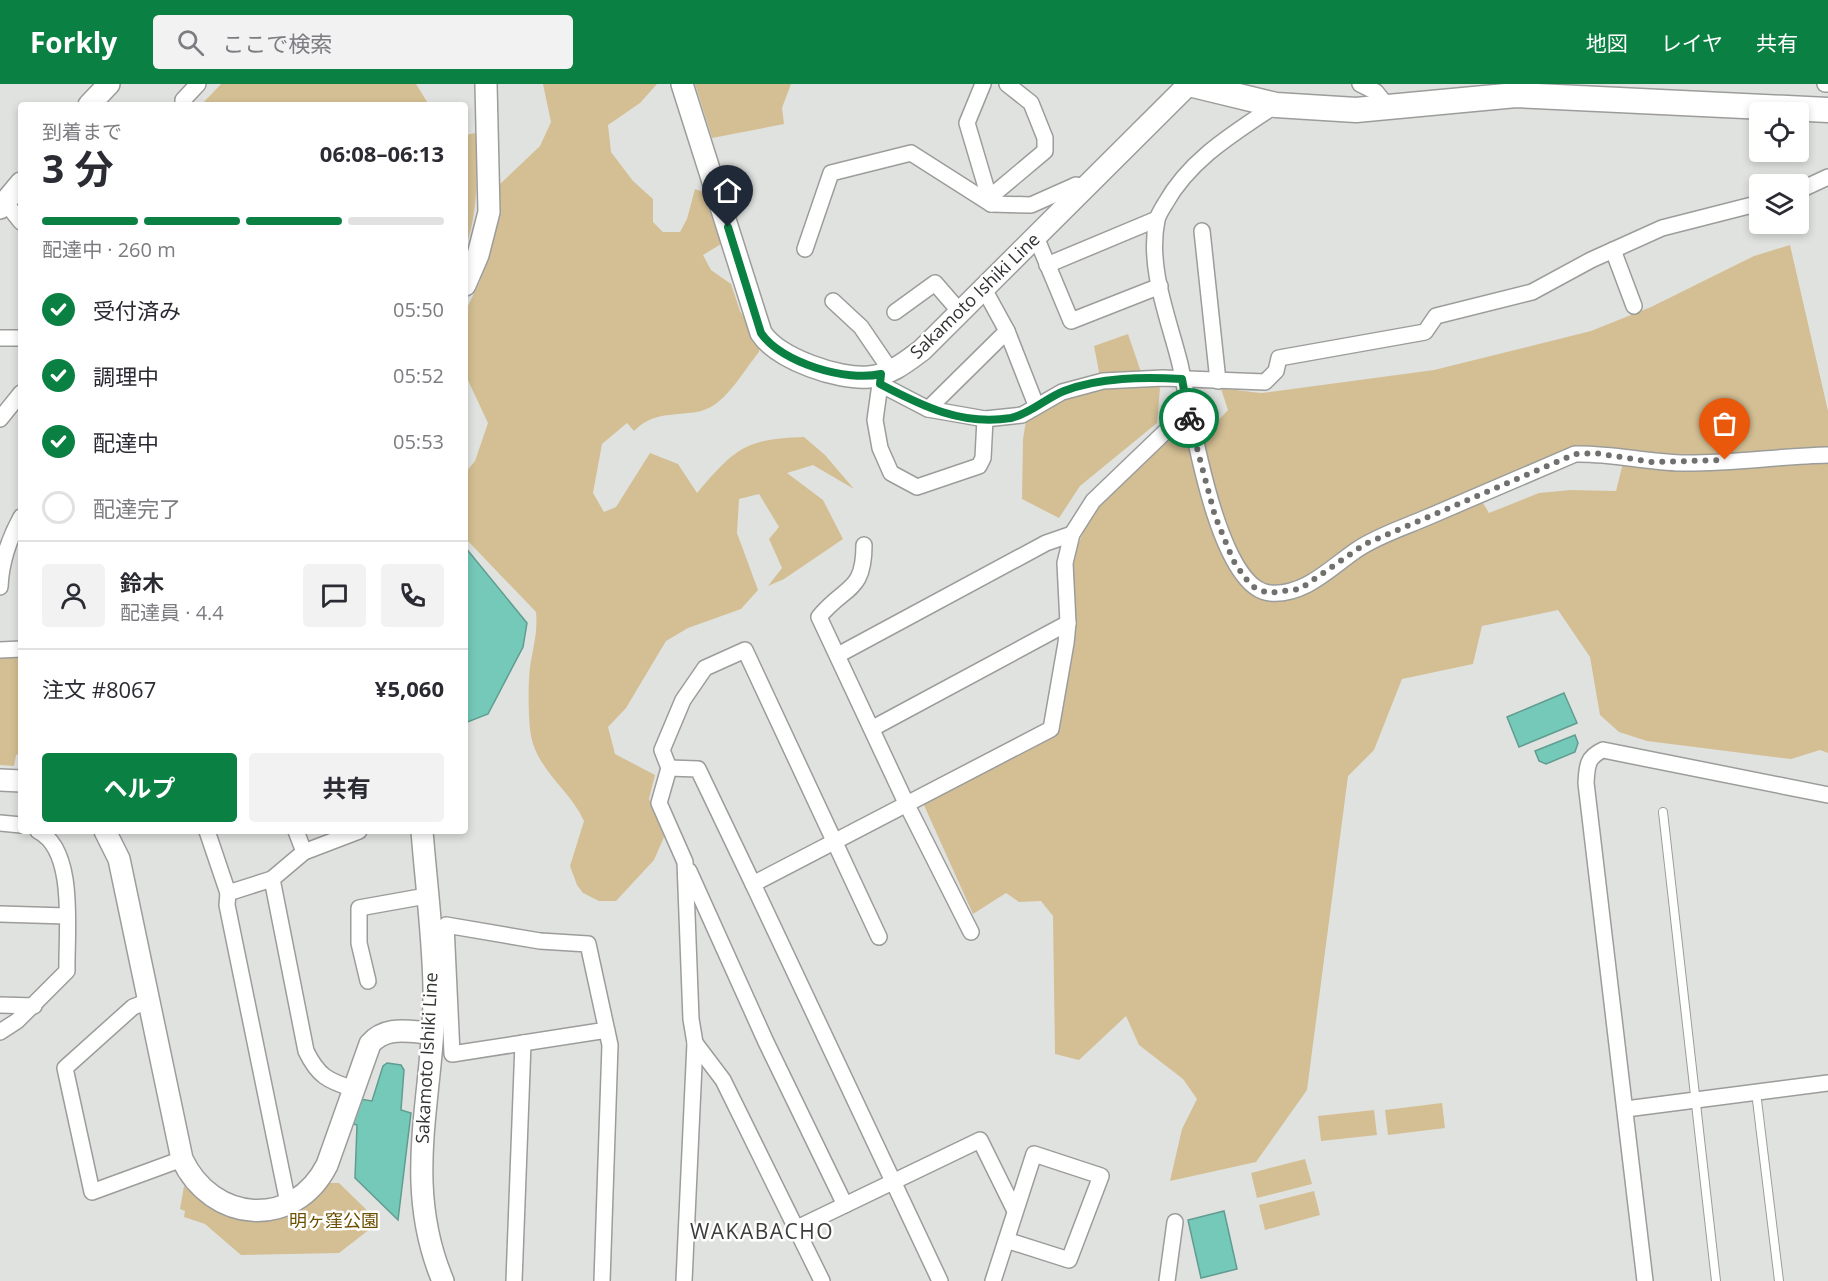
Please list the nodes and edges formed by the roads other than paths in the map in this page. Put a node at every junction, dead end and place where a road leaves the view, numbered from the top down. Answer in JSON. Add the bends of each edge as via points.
{"nodes":[{"id":1,"x":109,"y":84,"type":"edge"},
{"id":2,"x":198,"y":84,"type":"edge"},
{"id":3,"x":486,"y":84,"type":"edge"},
{"id":4,"x":682,"y":84,"type":"edge"},
{"id":5,"x":983,"y":84,"type":"edge"},
{"id":6,"x":1007,"y":84,"type":"edge"},
{"id":7,"x":1360,"y":84,"type":"edge"},
{"id":8,"x":1201,"y":85,"type":"edge"},
{"id":9,"x":1515,"y":90,"type":"edge"},
{"id":10,"x":1566,"y":90,"type":"edge"},
{"id":11,"x":92,"y":102,"type":"edge"},
{"id":12,"x":183,"y":102,"type":"edge"},
{"id":13,"x":1276,"y":105,"type":"junction"},
{"id":14,"x":1387,"y":106,"type":"junction"},
{"id":15,"x":1828,"y":110,"type":"edge"},
{"id":16,"x":1828,"y":177,"type":"edge"},
{"id":17,"x":18,"y":186,"type":"edge"},
{"id":18,"x":1809,"y":186,"type":"edge"},
{"id":19,"x":1085,"y":187,"type":"junction"},
{"id":20,"x":990,"y":201,"type":"junction"},
{"id":21,"x":2,"y":205,"type":"edge"},
{"id":22,"x":1749,"y":206,"type":"edge"},
{"id":23,"x":18,"y":219,"type":"edge"},
{"id":24,"x":1157,"y":219,"type":"junction"},
{"id":25,"x":1202,"y":231,"type":"dead end"},
{"id":26,"x":1036,"y":237,"type":"junction"},
{"id":27,"x":805,"y":249,"type":"dead end"},
{"id":28,"x":1613,"y":250,"type":"junction"},
{"id":29,"x":1047,"y":265,"type":"junction"},
{"id":30,"x":468,"y":278,"type":"edge"},
{"id":31,"x":1160,"y":286,"type":"junction"},
{"id":32,"x":984,"y":289,"type":"junction"},
{"id":33,"x":833,"y":301,"type":"dead end"},
{"id":34,"x":1634,"y":306,"type":"dead end"},
{"id":35,"x":895,"y":312,"type":"dead end"},
{"id":36,"x":961,"y":312,"type":"junction"},
{"id":37,"x":1007,"y":331,"type":"junction"},
{"id":38,"x":0,"y":338,"type":"edge"},
{"id":39,"x":18,"y":338,"type":"edge"},
{"id":40,"x":884,"y":376,"type":"junction"},
{"id":41,"x":1182,"y":379,"type":"junction"},
{"id":42,"x":1218,"y":381,"type":"junction"},
{"id":43,"x":18,"y":397,"type":"edge"},
{"id":44,"x":1036,"y":405,"type":"junction"},
{"id":45,"x":928,"y":409,"type":"junction"},
{"id":46,"x":0,"y":419,"type":"edge"},
{"id":47,"x":985,"y":419,"type":"junction"},
{"id":48,"x":1190,"y":421,"type":"junction"},
{"id":49,"x":1828,"y":455,"type":"edge"},
{"id":50,"x":18,"y":522,"type":"edge"},
{"id":51,"x":1072,"y":534,"type":"junction"},
{"id":52,"x":864,"y":545,"type":"dead end"},
{"id":53,"x":0,"y":586,"type":"edge"},
{"id":54,"x":1068,"y":623,"type":"junction"},
{"id":55,"x":18,"y":649,"type":"edge"},
{"id":56,"x":0,"y":650,"type":"edge"},
{"id":57,"x":838,"y":655,"type":"junction"},
{"id":58,"x":873,"y":728,"type":"junction"},
{"id":59,"x":669,"y":768,"type":"junction"},
{"id":60,"x":0,"y":780,"type":"edge"},
{"id":61,"x":18,"y":782,"type":"edge"},
{"id":62,"x":1828,"y":795,"type":"edge"},
{"id":63,"x":908,"y":805,"type":"junction"},
{"id":64,"x":1663,"y":812,"type":"dead end"},
{"id":65,"x":0,"y":823,"type":"edge"},
{"id":66,"x":18,"y":825,"type":"edge"},
{"id":67,"x":41,"y":834,"type":"edge"},
{"id":68,"x":106,"y":834,"type":"edge"},
{"id":69,"x":208,"y":834,"type":"edge"},
{"id":70,"x":298,"y":834,"type":"edge"},
{"id":71,"x":351,"y":834,"type":"edge"},
{"id":72,"x":422,"y":834,"type":"edge"},
{"id":73,"x":835,"y":843,"type":"junction"},
{"id":74,"x":304,"y":852,"type":"junction"},
{"id":75,"x":685,"y":862,"type":"junction"},
{"id":76,"x":272,"y":879,"type":"junction"},
{"id":77,"x":753,"y":884,"type":"junction"},
{"id":78,"x":228,"y":892,"type":"junction"},
{"id":79,"x":426,"y":896,"type":"junction"},
{"id":80,"x":0,"y":914,"type":"edge"},
{"id":81,"x":66,"y":916,"type":"junction"},
{"id":82,"x":971,"y":932,"type":"dead end"},
{"id":83,"x":879,"y":937,"type":"dead end"},
{"id":84,"x":368,"y":981,"type":"dead end"},
{"id":85,"x":442,"y":987,"type":"junction"},
{"id":86,"x":148,"y":1001,"type":"junction"},
{"id":87,"x":0,"y":1005,"type":"edge"},
{"id":88,"x":34,"y":1006,"type":"junction"},
{"id":89,"x":607,"y":1030,"type":"junction"},
{"id":90,"x":0,"y":1032,"type":"edge"},
{"id":91,"x":432,"y":1033,"type":"junction"},
{"id":92,"x":523,"y":1043,"type":"junction"},
{"id":93,"x":695,"y":1043,"type":"junction"},
{"id":94,"x":1828,"y":1083,"type":"edge"},
{"id":95,"x":354,"y":1089,"type":"junction"},
{"id":96,"x":1756,"y":1092,"type":"junction"},
{"id":97,"x":1696,"y":1100,"type":"junction"},
{"id":98,"x":1626,"y":1109,"type":"junction"},
{"id":99,"x":182,"y":1159,"type":"junction"},
{"id":100,"x":893,"y":1183,"type":"junction"},
{"id":101,"x":288,"y":1203,"type":"junction"},
{"id":102,"x":845,"y":1205,"type":"junction"},
{"id":103,"x":1015,"y":1211,"type":"junction"},
{"id":104,"x":1175,"y":1222,"type":"dead end"},
{"id":105,"x":797,"y":1228,"type":"junction"},
{"id":106,"x":1006,"y":1240,"type":"junction"},
{"id":107,"x":443,"y":1281,"type":"edge"},
{"id":108,"x":514,"y":1281,"type":"edge"},
{"id":109,"x":602,"y":1281,"type":"edge"},
{"id":110,"x":684,"y":1281,"type":"edge"},
{"id":111,"x":822,"y":1281,"type":"edge"},
{"id":112,"x":940,"y":1281,"type":"edge"},
{"id":113,"x":993,"y":1281,"type":"edge"},
{"id":114,"x":1167,"y":1281,"type":"edge"},
{"id":115,"x":1645,"y":1281,"type":"edge"},
{"id":116,"x":1716,"y":1281,"type":"edge"},
{"id":117,"x":1779,"y":1281,"type":"edge"}],
"edges":[{"from":1,"to":11,"type":"main road"},
{"from":2,"to":12,"type":"street"},
{"from":3,"to":30,"type":"main road","via":[[489,212]]},
{"from":4,"to":40,"type":"main road","via":[[755,318],[768,343],[805,363],[843,376]]},
{"from":5,"to":20,"type":"street","via":[[967,123]]},
{"from":6,"to":20,"type":"street","via":[[1031,103],[1045,138],[1045,151]]},
{"from":7,"to":14,"type":"street","via":[[1376,92]]},
{"from":8,"to":13,"type":"main road"},
{"from":8,"to":19,"type":"main road","name":"Sakamoto Ishiki Line"},
{"from":9,"to":10,"type":"main road"},
{"from":9,"to":14,"type":"main road"},
{"from":10,"to":15,"type":"main road"},
{"from":13,"to":14,"type":"main road","via":[[1356,110]]},
{"from":13,"to":24,"type":"street","via":[[1215,146],[1186,174]]},
{"from":16,"to":18,"type":"street"},
{"from":17,"to":21,"type":"main road"},
{"from":19,"to":20,"type":"street","via":[[1076,185],[1030,205]]},
{"from":19,"to":26,"type":"main road","name":"Sakamoto Ishiki Line"},
{"from":20,"to":27,"type":"street","via":[[911,153],[831,173]]},
{"from":21,"to":23,"type":"street"},
{"from":22,"to":28,"type":"street","via":[[1662,228]]},
{"from":24,"to":29,"type":"street"},
{"from":24,"to":31,"type":"street"},
{"from":25,"to":42,"type":"street"},
{"from":26,"to":29,"type":"street"},
{"from":26,"to":32,"type":"main road","name":"Sakamoto Ishiki Line"},
{"from":28,"to":34,"type":"street"},
{"from":28,"to":42,"type":"street","via":[[1532,292],[1436,316],[1425,332],[1280,357],[1276,371],[1265,382]]},
{"from":29,"to":31,"type":"street","via":[[1071,321]]},
{"from":31,"to":41,"type":"street"},
{"from":32,"to":36,"type":"main road","name":"Sakamoto Ishiki Line"},
{"from":32,"to":37,"type":"street"},
{"from":33,"to":40,"type":"street","via":[[861,327]]},
{"from":35,"to":36,"type":"street","via":[[935,283]]},
{"from":36,"to":40,"type":"main road","name":"Sakamoto Ishiki Line","via":[[922,350]]},
{"from":37,"to":44,"type":"street"},
{"from":37,"to":45,"type":"street"},
{"from":38,"to":39,"type":"street"},
{"from":40,"to":45,"type":"street"},
{"from":40,"to":47,"type":"street","via":[[875,420],[880,448],[891,473],[917,486],[979,466]]},
{"from":41,"to":42,"type":"street"},
{"from":41,"to":44,"type":"street","via":[[1103,381],[1067,390]]},
{"from":41,"to":48,"type":"street"},
{"from":43,"to":46,"type":"street"},
{"from":44,"to":47,"type":"street","via":[[1011,418]]},
{"from":45,"to":47,"type":"street"},
{"from":48,"to":49,"type":"street","via":[[1215,516],[1233,560],[1255,588],[1268,593],[1300,589],[1365,544],[1575,454],[1684,463]]},
{"from":48,"to":51,"type":"street","via":[[1167,430],[1102,493]]},
{"from":50,"to":53,"type":"street","via":[[10,537]]},
{"from":51,"to":54,"type":"street","via":[[1065,563]]},
{"from":51,"to":57,"type":"street","via":[[1046,543]]},
{"from":52,"to":57,"type":"street","via":[[864,568],[854,588],[832,601],[819,617]]},
{"from":54,"to":58,"type":"street"},
{"from":54,"to":63,"type":"street","via":[[1051,729]]},
{"from":55,"to":56,"type":"street"},
{"from":57,"to":58,"type":"street"},
{"from":58,"to":63,"type":"street"},
{"from":59,"to":73,"type":"street","via":[[662,750],[682,700],[705,668],[746,650]]},
{"from":59,"to":75,"type":"street","via":[[659,803]]},
{"from":59,"to":77,"type":"street","via":[[698,769]]},
{"from":60,"to":61,"type":"main road"},
{"from":62,"to":98,"type":"street","via":[[1603,750],[1593,754],[1587,764],[1586,783]]},
{"from":63,"to":73,"type":"street"},
{"from":63,"to":82,"type":"street"},
{"from":64,"to":97,"type":"lane"},
{"from":65,"to":66,"type":"street"},
{"from":67,"to":81,"type":"street","via":[[59,854],[65,870]]},
{"from":68,"to":86,"type":"main road","via":[[119,859]]},
{"from":69,"to":78,"type":"street"},
{"from":70,"to":74,"type":"street"},
{"from":71,"to":74,"type":"street"},
{"from":72,"to":79,"type":"main road","name":"Sakamoto Ishiki Line"},
{"from":73,"to":77,"type":"street"},
{"from":73,"to":83,"type":"street"},
{"from":74,"to":76,"type":"street"},
{"from":75,"to":93,"type":"street"},
{"from":75,"to":102,"type":"street"},
{"from":76,"to":78,"type":"street"},
{"from":76,"to":95,"type":"street","via":[[306,1051],[315,1070]]},
{"from":77,"to":100,"type":"street"},
{"from":78,"to":101,"type":"street","via":[[227,905]]},
{"from":79,"to":84,"type":"street","via":[[359,908],[359,943]]},
{"from":79,"to":85,"type":"main road","name":"Sakamoto Ishiki Line"},
{"from":80,"to":81,"type":"street"},
{"from":81,"to":88,"type":"street","via":[[67,971]]},
{"from":85,"to":89,"type":"street","via":[[446,925],[550,942],[588,944]]},
{"from":85,"to":91,"type":"main road","name":"Sakamoto Ishiki Line"},
{"from":85,"to":92,"type":"street","via":[[452,1054]]},
{"from":86,"to":99,"type":"main road"},
{"from":86,"to":99,"type":"street","via":[[133,1007],[65,1068],[92,1192]]},
{"from":87,"to":88,"type":"street"},
{"from":88,"to":90,"type":"street"},
{"from":89,"to":92,"type":"street"},
{"from":89,"to":109,"type":"street","via":[[610,1045]]},
{"from":91,"to":95,"type":"main road","via":[[380,1033],[370,1044]]},
{"from":91,"to":107,"type":"main road","name":"Sakamoto Ishiki Line","via":[[420,1184],[426,1233]]},
{"from":92,"to":108,"type":"street"},
{"from":93,"to":105,"type":"street","via":[[723,1080]]},
{"from":93,"to":110,"type":"street"},
{"from":94,"to":96,"type":"street"},
{"from":95,"to":101,"type":"main road","via":[[321,1177],[306,1194]]},
{"from":96,"to":97,"type":"street"},
{"from":96,"to":117,"type":"lane"},
{"from":97,"to":98,"type":"street"},
{"from":97,"to":116,"type":"lane"},
{"from":98,"to":115,"type":"street"},
{"from":99,"to":101,"type":"main road","via":[[197,1184],[220,1203],[256,1211]]},
{"from":100,"to":102,"type":"street"},
{"from":100,"to":103,"type":"street","via":[[980,1140]]},
{"from":100,"to":112,"type":"street"},
{"from":102,"to":105,"type":"street"},
{"from":103,"to":106,"type":"street"},
{"from":103,"to":106,"type":"street","via":[[1034,1154],[1101,1176],[1069,1260]]},
{"from":104,"to":114,"type":"street"},
{"from":105,"to":111,"type":"street"},
{"from":106,"to":113,"type":"street"}]}
